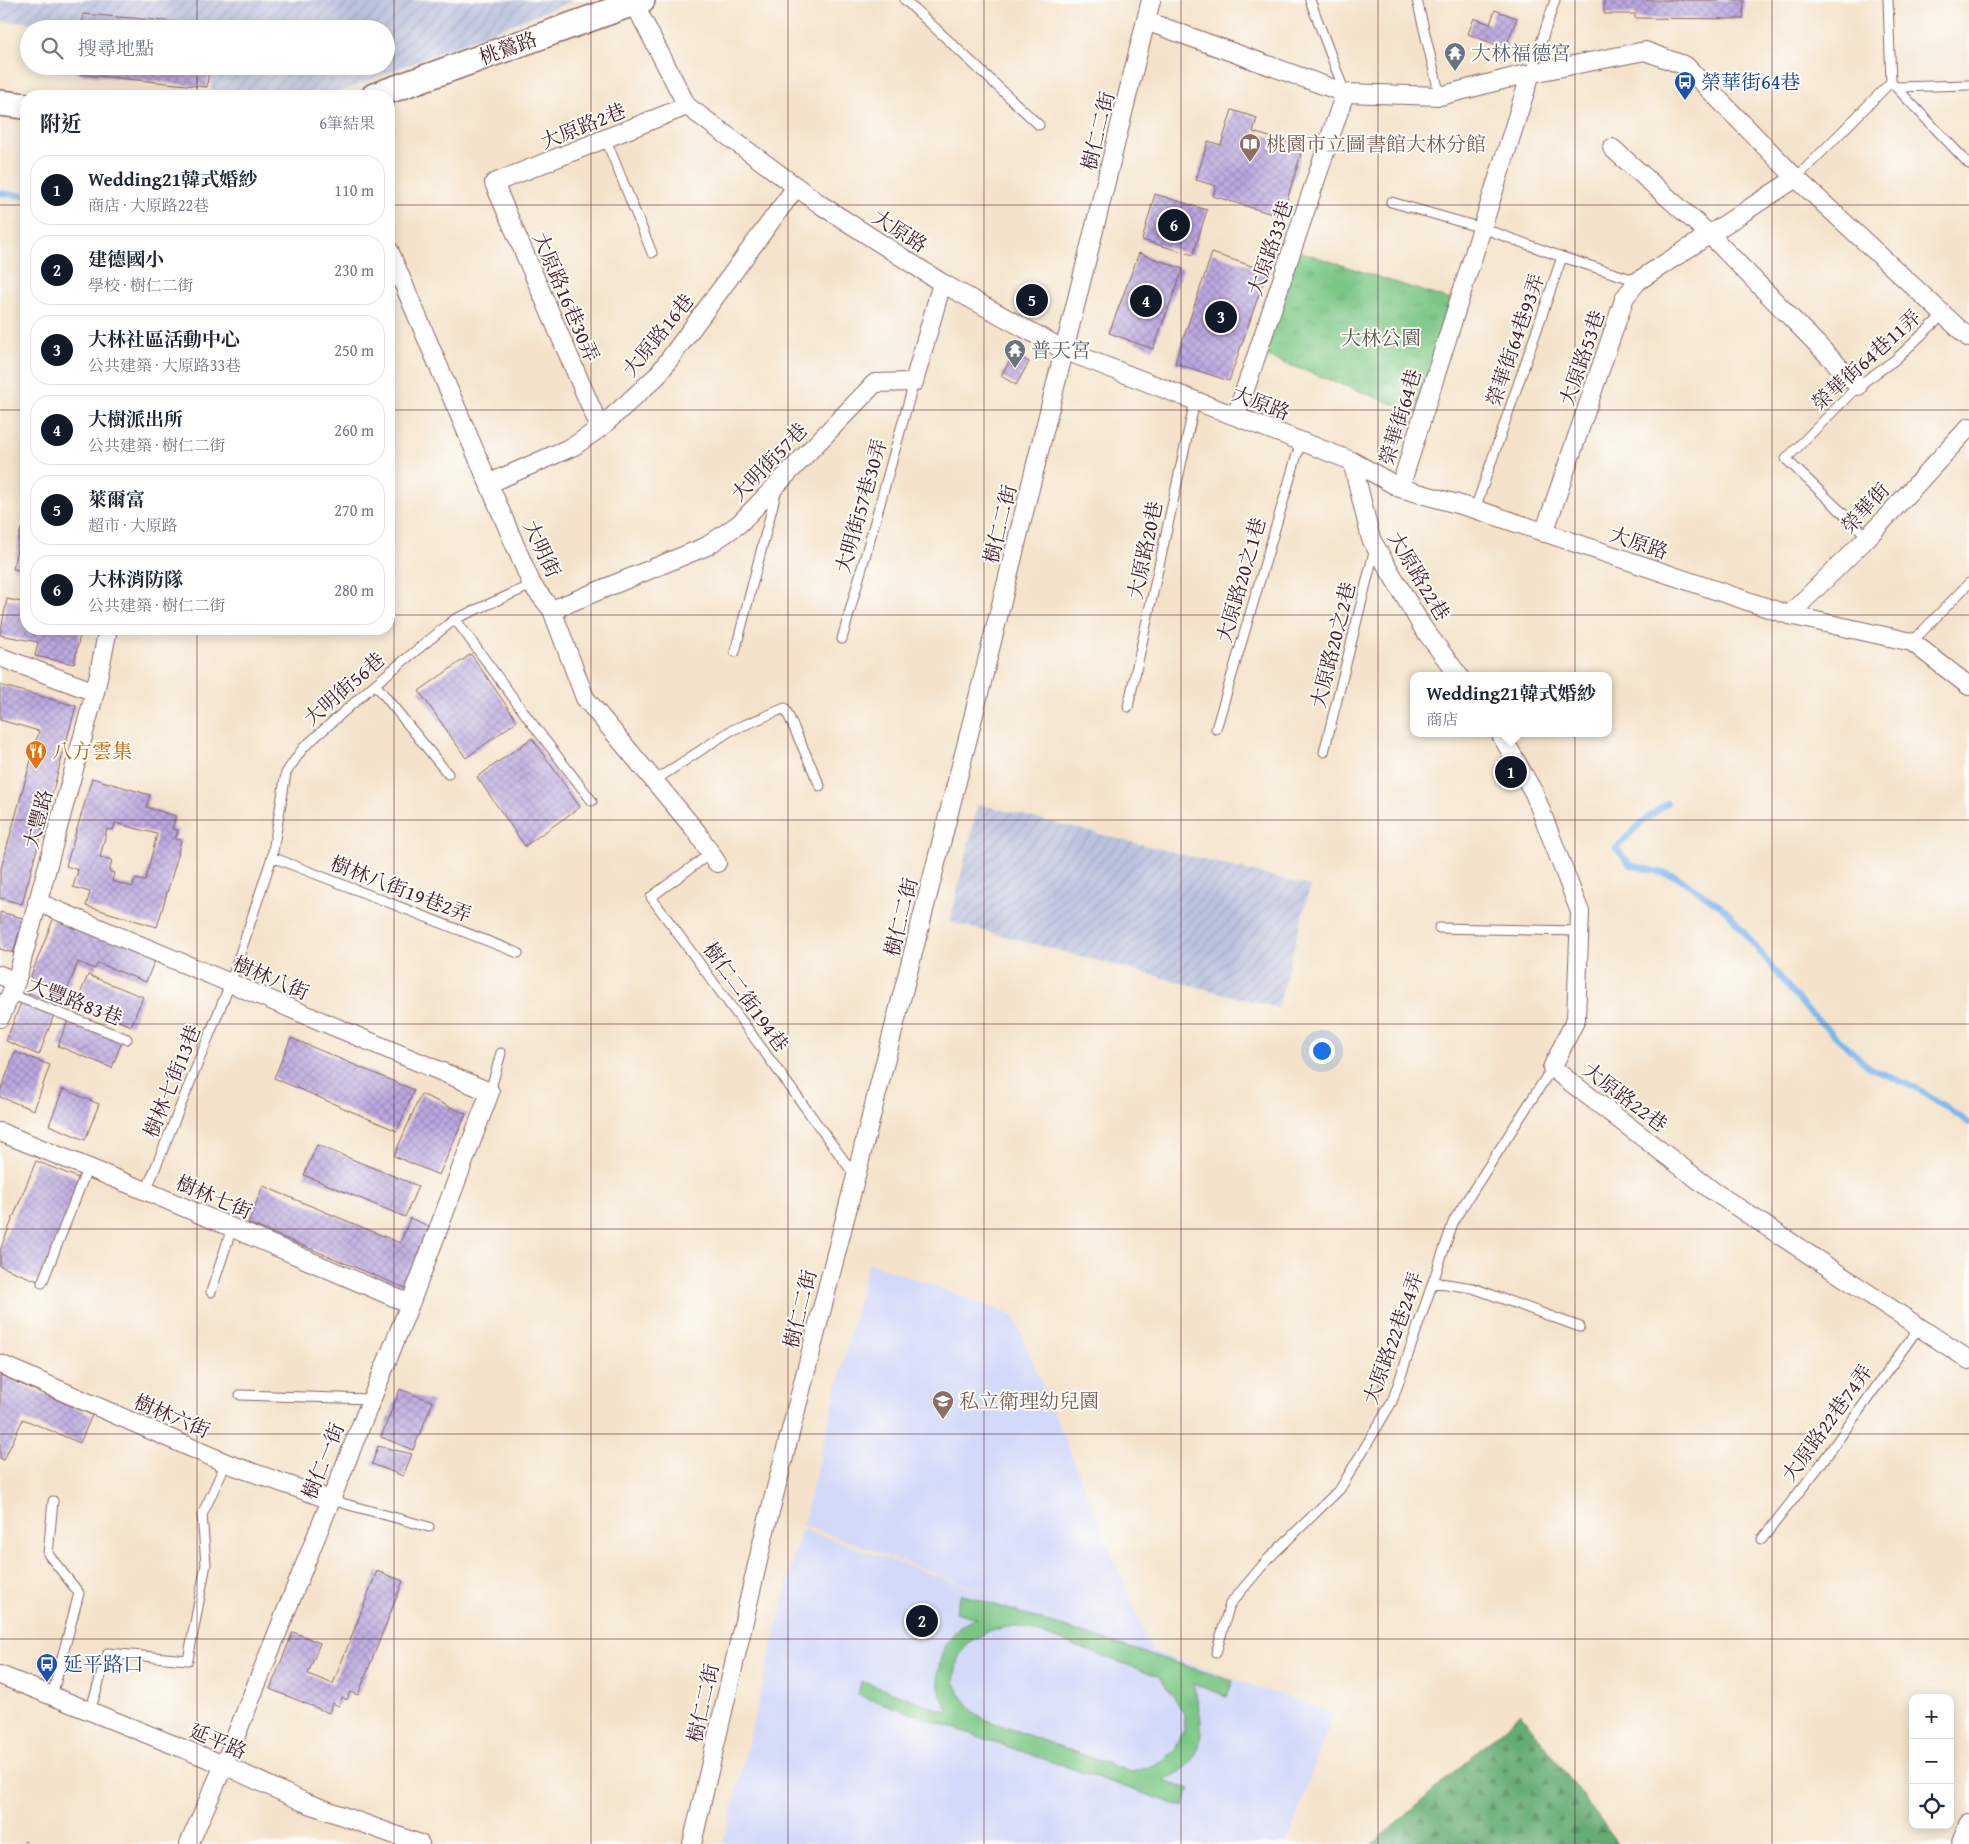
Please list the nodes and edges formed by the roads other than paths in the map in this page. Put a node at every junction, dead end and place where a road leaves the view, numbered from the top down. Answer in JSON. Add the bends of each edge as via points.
{"nodes":[{"id":1,"x":905,"y":0,"type":"edge"},
{"id":2,"x":1151,"y":0,"type":"edge"},
{"id":3,"x":1310,"y":0,"type":"edge"},
{"id":4,"x":1417,"y":0,"type":"edge"},
{"id":5,"x":1555,"y":0,"type":"edge"},
{"id":6,"x":1888,"y":0,"type":"edge"},
{"id":7,"x":638,"y":2,"type":"edge"},
{"id":8,"x":1146,"y":21,"type":"junction"},
{"id":9,"x":1531,"y":73,"type":"junction"},
{"id":10,"x":1894,"y":85,"type":"junction"},
{"id":11,"x":1969,"y":85,"type":"edge"},
{"id":12,"x":391,"y":90,"type":"edge"},
{"id":13,"x":1345,"y":93,"type":"junction"},
{"id":14,"x":1440,"y":96,"type":"junction"},
{"id":15,"x":0,"y":103,"type":"edge"},
{"id":16,"x":20,"y":105,"type":"edge"},
{"id":17,"x":687,"y":106,"type":"junction"},
{"id":18,"x":1039,"y":126,"type":"dead end"},
{"id":19,"x":606,"y":140,"type":"junction"},
{"id":20,"x":1612,"y":148,"type":"dead end"},
{"id":21,"x":1969,"y":164,"type":"edge"},
{"id":22,"x":1796,"y":178,"type":"junction"},
{"id":23,"x":494,"y":184,"type":"joint"},
{"id":24,"x":796,"y":187,"type":"junction"},
{"id":25,"x":1391,"y":202,"type":"dead end"},
{"id":26,"x":1482,"y":228,"type":"junction"},
{"id":27,"x":1710,"y":234,"type":"junction"},
{"id":28,"x":652,"y":253,"type":"dead end"},
{"id":29,"x":1562,"y":257,"type":"junction"},
{"id":30,"x":395,"y":264,"type":"edge"},
{"id":31,"x":1638,"y":281,"type":"junction"},
{"id":32,"x":942,"y":283,"type":"junction"},
{"id":33,"x":1944,"y":314,"type":"junction"},
{"id":34,"x":1969,"y":338,"type":"edge"},
{"id":35,"x":1066,"y":351,"type":"junction"},
{"id":36,"x":914,"y":382,"type":"junction"},
{"id":37,"x":1858,"y":386,"type":"junction"},
{"id":38,"x":1195,"y":401,"type":"junction"},
{"id":39,"x":1236,"y":416,"type":"junction"},
{"id":40,"x":1969,"y":427,"type":"edge"},
{"id":41,"x":600,"y":428,"type":"junction"},
{"id":42,"x":1301,"y":441,"type":"junction"},
{"id":43,"x":1352,"y":461,"type":"junction"},
{"id":44,"x":490,"y":483,"type":"junction"},
{"id":45,"x":778,"y":484,"type":"junction"},
{"id":46,"x":1400,"y":488,"type":"junction"},
{"id":47,"x":1475,"y":509,"type":"junction"},
{"id":48,"x":1544,"y":533,"type":"junction"},
{"id":49,"x":1868,"y":537,"type":"junction"},
{"id":50,"x":1376,"y":547,"type":"junction"},
{"id":51,"x":1969,"y":584,"type":"edge"},
{"id":52,"x":532,"y":586,"type":"junction"},
{"id":53,"x":552,"y":610,"type":"junction"},
{"id":54,"x":1789,"y":615,"type":"junction"},
{"id":55,"x":455,"y":619,"type":"junction"},
{"id":56,"x":107,"y":635,"type":"edge"},
{"id":57,"x":842,"y":639,"type":"dead end"},
{"id":58,"x":1912,"y":642,"type":"junction"},
{"id":59,"x":735,"y":652,"type":"dead end"},
{"id":60,"x":0,"y":657,"type":"edge"},
{"id":61,"x":1456,"y":672,"type":"edge"},
{"id":62,"x":375,"y":684,"type":"junction"},
{"id":63,"x":1969,"y":686,"type":"edge"},
{"id":64,"x":95,"y":692,"type":"junction"},
{"id":65,"x":1128,"y":707,"type":"dead end"},
{"id":66,"x":1216,"y":729,"type":"dead end"},
{"id":67,"x":1502,"y":737,"type":"edge"},
{"id":68,"x":1324,"y":752,"type":"dead end"},
{"id":69,"x":448,"y":774,"type":"dead end"},
{"id":70,"x":654,"y":781,"type":"junction"},
{"id":71,"x":820,"y":786,"type":"dead end"},
{"id":72,"x":592,"y":801,"type":"dead end"},
{"id":73,"x":272,"y":857,"type":"junction"},
{"id":74,"x":714,"y":858,"type":"joint"},
{"id":75,"x":37,"y":902,"type":"junction"},
{"id":76,"x":1439,"y":928,"type":"dead end"},
{"id":77,"x":1578,"y":931,"type":"junction"},
{"id":78,"x":518,"y":953,"type":"dead end"},
{"id":79,"x":9,"y":984,"type":"edge"},
{"id":80,"x":230,"y":984,"type":"junction"},
{"id":81,"x":0,"y":1018,"type":"edge"},
{"id":82,"x":127,"y":1040,"type":"dead end"},
{"id":83,"x":500,"y":1053,"type":"dead end"},
{"id":84,"x":1552,"y":1068,"type":"junction"},
{"id":85,"x":490,"y":1092,"type":"junction"},
{"id":86,"x":0,"y":1132,"type":"edge"},
{"id":87,"x":88,"y":1167,"type":"junction"},
{"id":88,"x":856,"y":1177,"type":"junction"},
{"id":89,"x":146,"y":1191,"type":"junction"},
{"id":90,"x":232,"y":1228,"type":"junction"},
{"id":91,"x":1433,"y":1282,"type":"junction"},
{"id":92,"x":42,"y":1284,"type":"dead end"},
{"id":93,"x":211,"y":1292,"type":"dead end"},
{"id":94,"x":410,"y":1304,"type":"junction"},
{"id":95,"x":1580,"y":1327,"type":"dead end"},
{"id":96,"x":1919,"y":1328,"type":"junction"},
{"id":97,"x":1969,"y":1360,"type":"edge"},
{"id":98,"x":0,"y":1364,"type":"edge"},
{"id":99,"x":240,"y":1394,"type":"dead end"},
{"id":100,"x":371,"y":1399,"type":"junction"},
{"id":101,"x":226,"y":1462,"type":"junction"},
{"id":102,"x":331,"y":1500,"type":"junction"},
{"id":103,"x":53,"y":1501,"type":"dead end"},
{"id":104,"x":429,"y":1527,"type":"dead end"},
{"id":105,"x":1762,"y":1539,"type":"dead end"},
{"id":106,"x":1216,"y":1654,"type":"dead end"},
{"id":107,"x":0,"y":1675,"type":"edge"},
{"id":108,"x":52,"y":1696,"type":"junction"},
{"id":109,"x":90,"y":1711,"type":"junction"},
{"id":110,"x":224,"y":1765,"type":"junction"},
{"id":111,"x":1969,"y":1824,"type":"edge"},
{"id":112,"x":189,"y":1844,"type":"edge"},
{"id":113,"x":420,"y":1844,"type":"edge"},
{"id":114,"x":692,"y":1844,"type":"edge"},
{"id":115,"x":1961,"y":1844,"type":"edge"}],
"edges":[{"from":1,"to":18,"type":"lane"},
{"from":2,"to":8,"type":"street","name":"樹仁二街"},
{"from":3,"to":13,"type":"lane"},
{"from":4,"to":14,"type":"lane"},
{"from":5,"to":9,"type":"lane","name":"榮華街64巷"},
{"from":6,"to":10,"type":"lane"},
{"from":7,"to":12,"type":"main road","name":"桃鶯路"},
{"from":7,"to":17,"type":"street","name":"大原路"},
{"from":8,"to":13,"type":"street"},
{"from":8,"to":35,"type":"street","name":"樹仁二街"},
{"from":9,"to":14,"type":"street"},
{"from":9,"to":22,"type":"street","via":[[1646,52],[1686,66]]},
{"from":9,"to":26,"type":"street","name":"榮華街64巷"},
{"from":10,"to":11,"type":"lane"},
{"from":10,"to":21,"type":"lane"},
{"from":10,"to":22,"type":"lane"},
{"from":13,"to":14,"type":"street"},
{"from":13,"to":39,"type":"street","name":"大原路33巷"},
{"from":15,"to":16,"type":"main road"},
{"from":17,"to":19,"type":"street","name":"大原路2巷"},
{"from":17,"to":24,"type":"street","name":"大原路"},
{"from":19,"to":23,"type":"street","name":"大原路2巷"},
{"from":19,"to":28,"type":"lane"},
{"from":20,"to":27,"type":"street"},
{"from":22,"to":27,"type":"street","name":"大原路53巷"},
{"from":22,"to":33,"type":"street"},
{"from":23,"to":41,"type":"street","name":"大原路16巷30弄"},
{"from":24,"to":32,"type":"street","name":"大原路"},
{"from":24,"to":41,"type":"street","name":"大原路16巷","via":[[657,376]]},
{"from":25,"to":26,"type":"lane"},
{"from":26,"to":29,"type":"lane"},
{"from":26,"to":46,"type":"street","name":"榮華街64巷"},
{"from":27,"to":31,"type":"street","name":"大原路53巷"},
{"from":27,"to":37,"type":"street"},
{"from":29,"to":31,"type":"lane","name":"榮華街64巷93弄"},
{"from":29,"to":47,"type":"lane","name":"榮華街64巷93弄"},
{"from":30,"to":44,"type":"street","name":"大明街"},
{"from":31,"to":48,"type":"street","name":"大原路53巷","via":[[1625,297]]},
{"from":32,"to":35,"type":"street","name":"大原路"},
{"from":32,"to":36,"type":"street"},
{"from":33,"to":34,"type":"street"},
{"from":33,"to":37,"type":"lane","name":"榮華街64巷11弄","via":[[1896,359]]},
{"from":35,"to":38,"type":"street","name":"大原路"},
{"from":35,"to":88,"type":"street","name":"樹仁二街"},
{"from":36,"to":45,"type":"street","name":"大明街57巷","via":[[875,383]]},
{"from":36,"to":57,"type":"lane","name":"大明街57巷30弄"},
{"from":37,"to":49,"type":"lane","name":"榮華街64巷11弄","via":[[1786,459]]},
{"from":38,"to":39,"type":"street","name":"大原路"},
{"from":38,"to":65,"type":"lane","name":"大原路20巷"},
{"from":39,"to":42,"type":"street","name":"大原路"},
{"from":40,"to":49,"type":"street","name":"榮華街"},
{"from":41,"to":44,"type":"street","name":"大原路16巷","via":[[574,446]]},
{"from":42,"to":43,"type":"street","name":"大原路"},
{"from":42,"to":66,"type":"lane","name":"大原路20之1巷"},
{"from":43,"to":46,"type":"street","name":"大原路"},
{"from":43,"to":50,"type":"street","name":"大原路22巷","via":[[1370,539]]},
{"from":44,"to":52,"type":"street","name":"大明街"},
{"from":45,"to":53,"type":"street","name":"大明街57巷","via":[[739,524],[707,546]]},
{"from":45,"to":59,"type":"lane"},
{"from":46,"to":47,"type":"street","name":"大原路"},
{"from":47,"to":48,"type":"street","name":"大原路"},
{"from":48,"to":54,"type":"street","name":"大原路"},
{"from":49,"to":54,"type":"street","name":"榮華街"},
{"from":50,"to":61,"type":"street","name":"大原路22巷","via":[[1423,628]]},
{"from":50,"to":68,"type":"lane","name":"大原路20之2巷"},
{"from":51,"to":58,"type":"lane"},
{"from":52,"to":53,"type":"street","name":"大明街"},
{"from":52,"to":55,"type":"lane","name":"大明街56巷"},
{"from":53,"to":70,"type":"street","name":"大明街","via":[[585,698]]},
{"from":54,"to":58,"type":"street","name":"大原路"},
{"from":55,"to":62,"type":"lane","name":"大明街56巷"},
{"from":55,"to":72,"type":"lane"},
{"from":56,"to":64,"type":"street","name":"大豐路"},
{"from":58,"to":63,"type":"street","name":"大原路"},
{"from":60,"to":64,"type":"street"},
{"from":62,"to":69,"type":"lane"},
{"from":62,"to":73,"type":"lane","name":"大明街56巷","via":[[303,748],[286,773]]},
{"from":64,"to":75,"type":"street","name":"大豐路"},
{"from":67,"to":77,"type":"street","name":"大原路22巷","via":[[1537,802],[1580,912]]},
{"from":70,"to":71,"type":"lane","via":[[730,731],[785,708]]},
{"from":70,"to":74,"type":"street","name":"大明街"},
{"from":73,"to":78,"type":"lane","name":"樹林八街19巷2弄"},
{"from":73,"to":80,"type":"lane","name":"大明街56巷"},
{"from":74,"to":88,"type":"lane","name":"樹仁二街194巷","via":[[652,897]]},
{"from":75,"to":79,"type":"street","name":"大豐路"},
{"from":75,"to":80,"type":"street","name":"樹林八街"},
{"from":76,"to":77,"type":"lane"},
{"from":77,"to":84,"type":"street","name":"大原路22巷","via":[[1576,1019]]},
{"from":79,"to":81,"type":"street","name":"大豐路"},
{"from":79,"to":82,"type":"lane","name":"大豐路83巷"},
{"from":80,"to":85,"type":"street","name":"樹林八街"},
{"from":80,"to":89,"type":"lane","name":"樹林七街13巷"},
{"from":83,"to":85,"type":"lane"},
{"from":84,"to":91,"type":"lane","name":"大原路22巷24弄","via":[[1454,1220]]},
{"from":84,"to":96,"type":"street","name":"大原路22巷","via":[[1713,1190]]},
{"from":85,"to":94,"type":"street","name":"樹仁一街"},
{"from":86,"to":87,"type":"street","name":"樹林七街"},
{"from":87,"to":89,"type":"street","name":"樹林七街"},
{"from":87,"to":92,"type":"lane"},
{"from":88,"to":114,"type":"street","name":"樹仁二街","via":[[764,1535]]},
{"from":89,"to":90,"type":"street","name":"樹林七街"},
{"from":90,"to":93,"type":"lane"},
{"from":90,"to":94,"type":"street","name":"樹林七街"},
{"from":91,"to":95,"type":"lane","via":[[1473,1288]]},
{"from":91,"to":106,"type":"lane","name":"大原路22巷24弄","via":[[1392,1402],[1340,1489],[1268,1559],[1230,1604]]},
{"from":94,"to":100,"type":"street","name":"樹仁一街"},
{"from":96,"to":97,"type":"street","name":"大原路22巷"},
{"from":96,"to":105,"type":"lane","name":"大原路22巷74弄","via":[[1818,1468]]},
{"from":98,"to":101,"type":"street","name":"樹林六街"},
{"from":99,"to":100,"type":"lane"},
{"from":100,"to":102,"type":"street","name":"樹仁一街"},
{"from":101,"to":102,"type":"street","name":"樹林六街"},
{"from":101,"to":109,"type":"lane","via":[[202,1515],[206,1564],[188,1660],[108,1653]]},
{"from":102,"to":104,"type":"lane"},
{"from":102,"to":110,"type":"street","name":"樹仁一街"},
{"from":103,"to":108,"type":"lane","via":[[48,1554],[79,1593]]},
{"from":107,"to":108,"type":"street","name":"延平路"},
{"from":108,"to":109,"type":"street","name":"延平路"},
{"from":109,"to":110,"type":"street","name":"延平路"},
{"from":110,"to":112,"type":"street","name":"樹仁一街"},
{"from":110,"to":113,"type":"street","name":"延平路","via":[[304,1802]]},
{"from":111,"to":115,"type":"street"}]}
